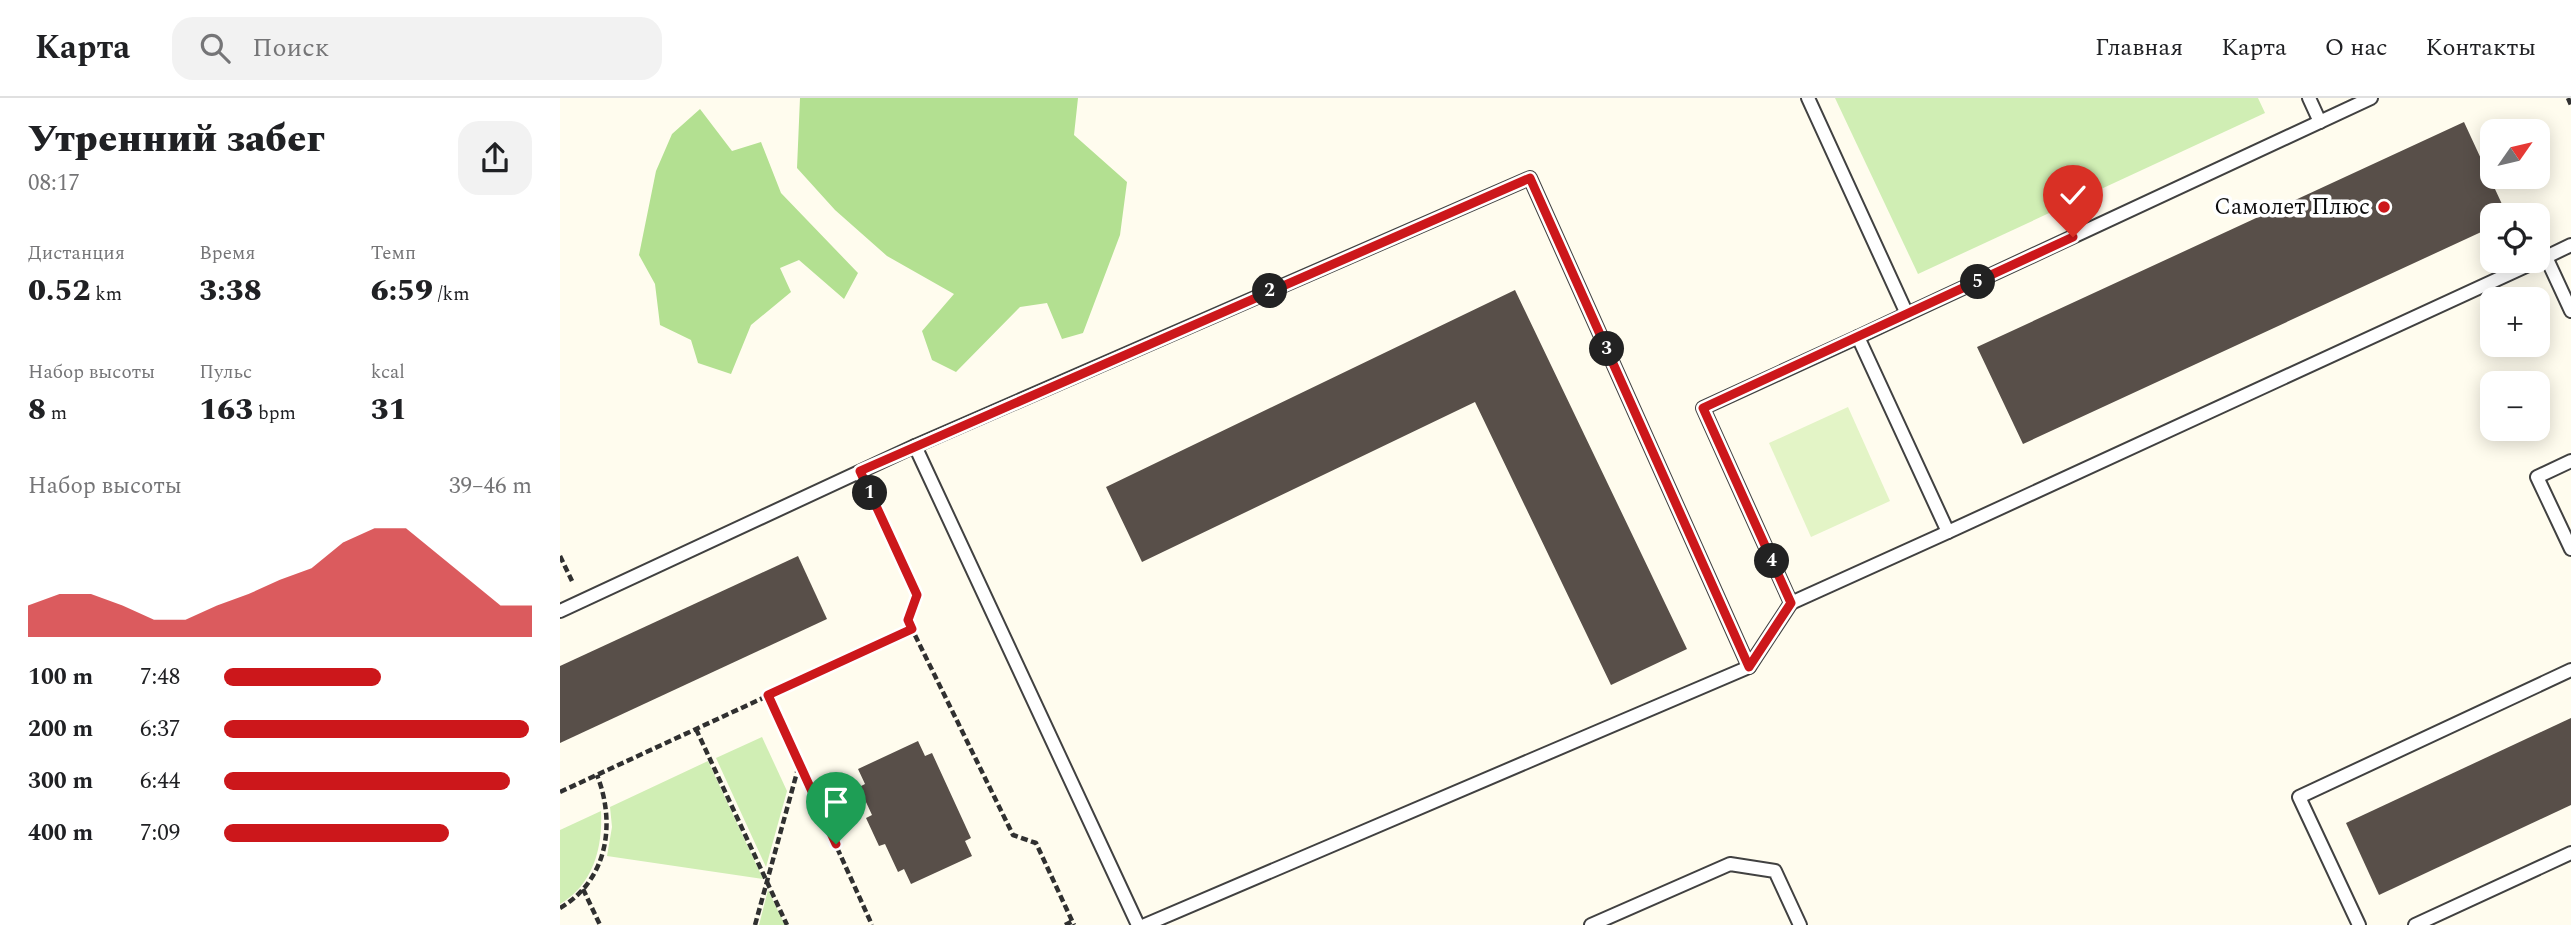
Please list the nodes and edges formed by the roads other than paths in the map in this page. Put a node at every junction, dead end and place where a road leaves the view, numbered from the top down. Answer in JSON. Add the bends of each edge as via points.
{"nodes":[{"id":1,"x":1808,"y":98,"type":"edge"},
{"id":2,"x":2309,"y":98,"type":"edge"},
{"id":3,"x":2371,"y":98,"type":"edge"},
{"id":4,"x":2320,"y":122,"type":"junction"},
{"id":5,"x":2571,"y":245,"type":"edge"},
{"id":6,"x":2550,"y":254,"type":"edge"},
{"id":7,"x":2510,"y":273,"type":"edge"},
{"id":8,"x":2548,"y":273,"type":"edge"},
{"id":9,"x":2571,"y":311,"type":"edge"},
{"id":10,"x":1908,"y":314,"type":"junction"},
{"id":11,"x":1858,"y":337,"type":"junction"},
{"id":12,"x":915,"y":446,"type":"junction"},
{"id":13,"x":2571,"y":461,"type":"edge"},
{"id":14,"x":1948,"y":532,"type":"junction"},
{"id":15,"x":2571,"y":549,"type":"edge"},
{"id":16,"x":1791,"y":603,"type":"junction"},
{"id":17,"x":560,"y":611,"type":"edge"},
{"id":18,"x":1749,"y":667,"type":"junction"},
{"id":19,"x":2571,"y":670,"type":"edge"},
{"id":20,"x":2571,"y":853,"type":"edge"},
{"id":21,"x":1138,"y":925,"type":"edge"},
{"id":22,"x":1145,"y":925,"type":"edge"},
{"id":23,"x":1591,"y":925,"type":"edge"},
{"id":24,"x":1800,"y":925,"type":"edge"},
{"id":25,"x":2359,"y":925,"type":"edge"},
{"id":26,"x":2415,"y":925,"type":"edge"}],
"edges":[{"from":1,"to":10,"type":"lane"},
{"from":2,"to":4,"type":"lane"},
{"from":3,"to":4,"type":"lane"},
{"from":4,"to":10,"type":"lane"},
{"from":5,"to":6,"type":"lane"},
{"from":7,"to":14,"type":"lane"},
{"from":8,"to":9,"type":"lane"},
{"from":10,"to":11,"type":"lane"},
{"from":11,"to":14,"type":"lane"},
{"from":11,"to":16,"type":"lane","via":[[1703,408]]},
{"from":12,"to":17,"type":"lane"},
{"from":12,"to":18,"type":"lane","via":[[1530,178]]},
{"from":12,"to":21,"type":"lane"},
{"from":13,"to":15,"type":"lane","via":[[2538,477]]},
{"from":14,"to":16,"type":"lane"},
{"from":16,"to":18,"type":"lane"},
{"from":18,"to":22,"type":"lane"},
{"from":19,"to":25,"type":"lane","via":[[2299,797]]},
{"from":20,"to":26,"type":"lane"},
{"from":23,"to":24,"type":"lane","via":[[1730,864],[1774,871]]}]}
